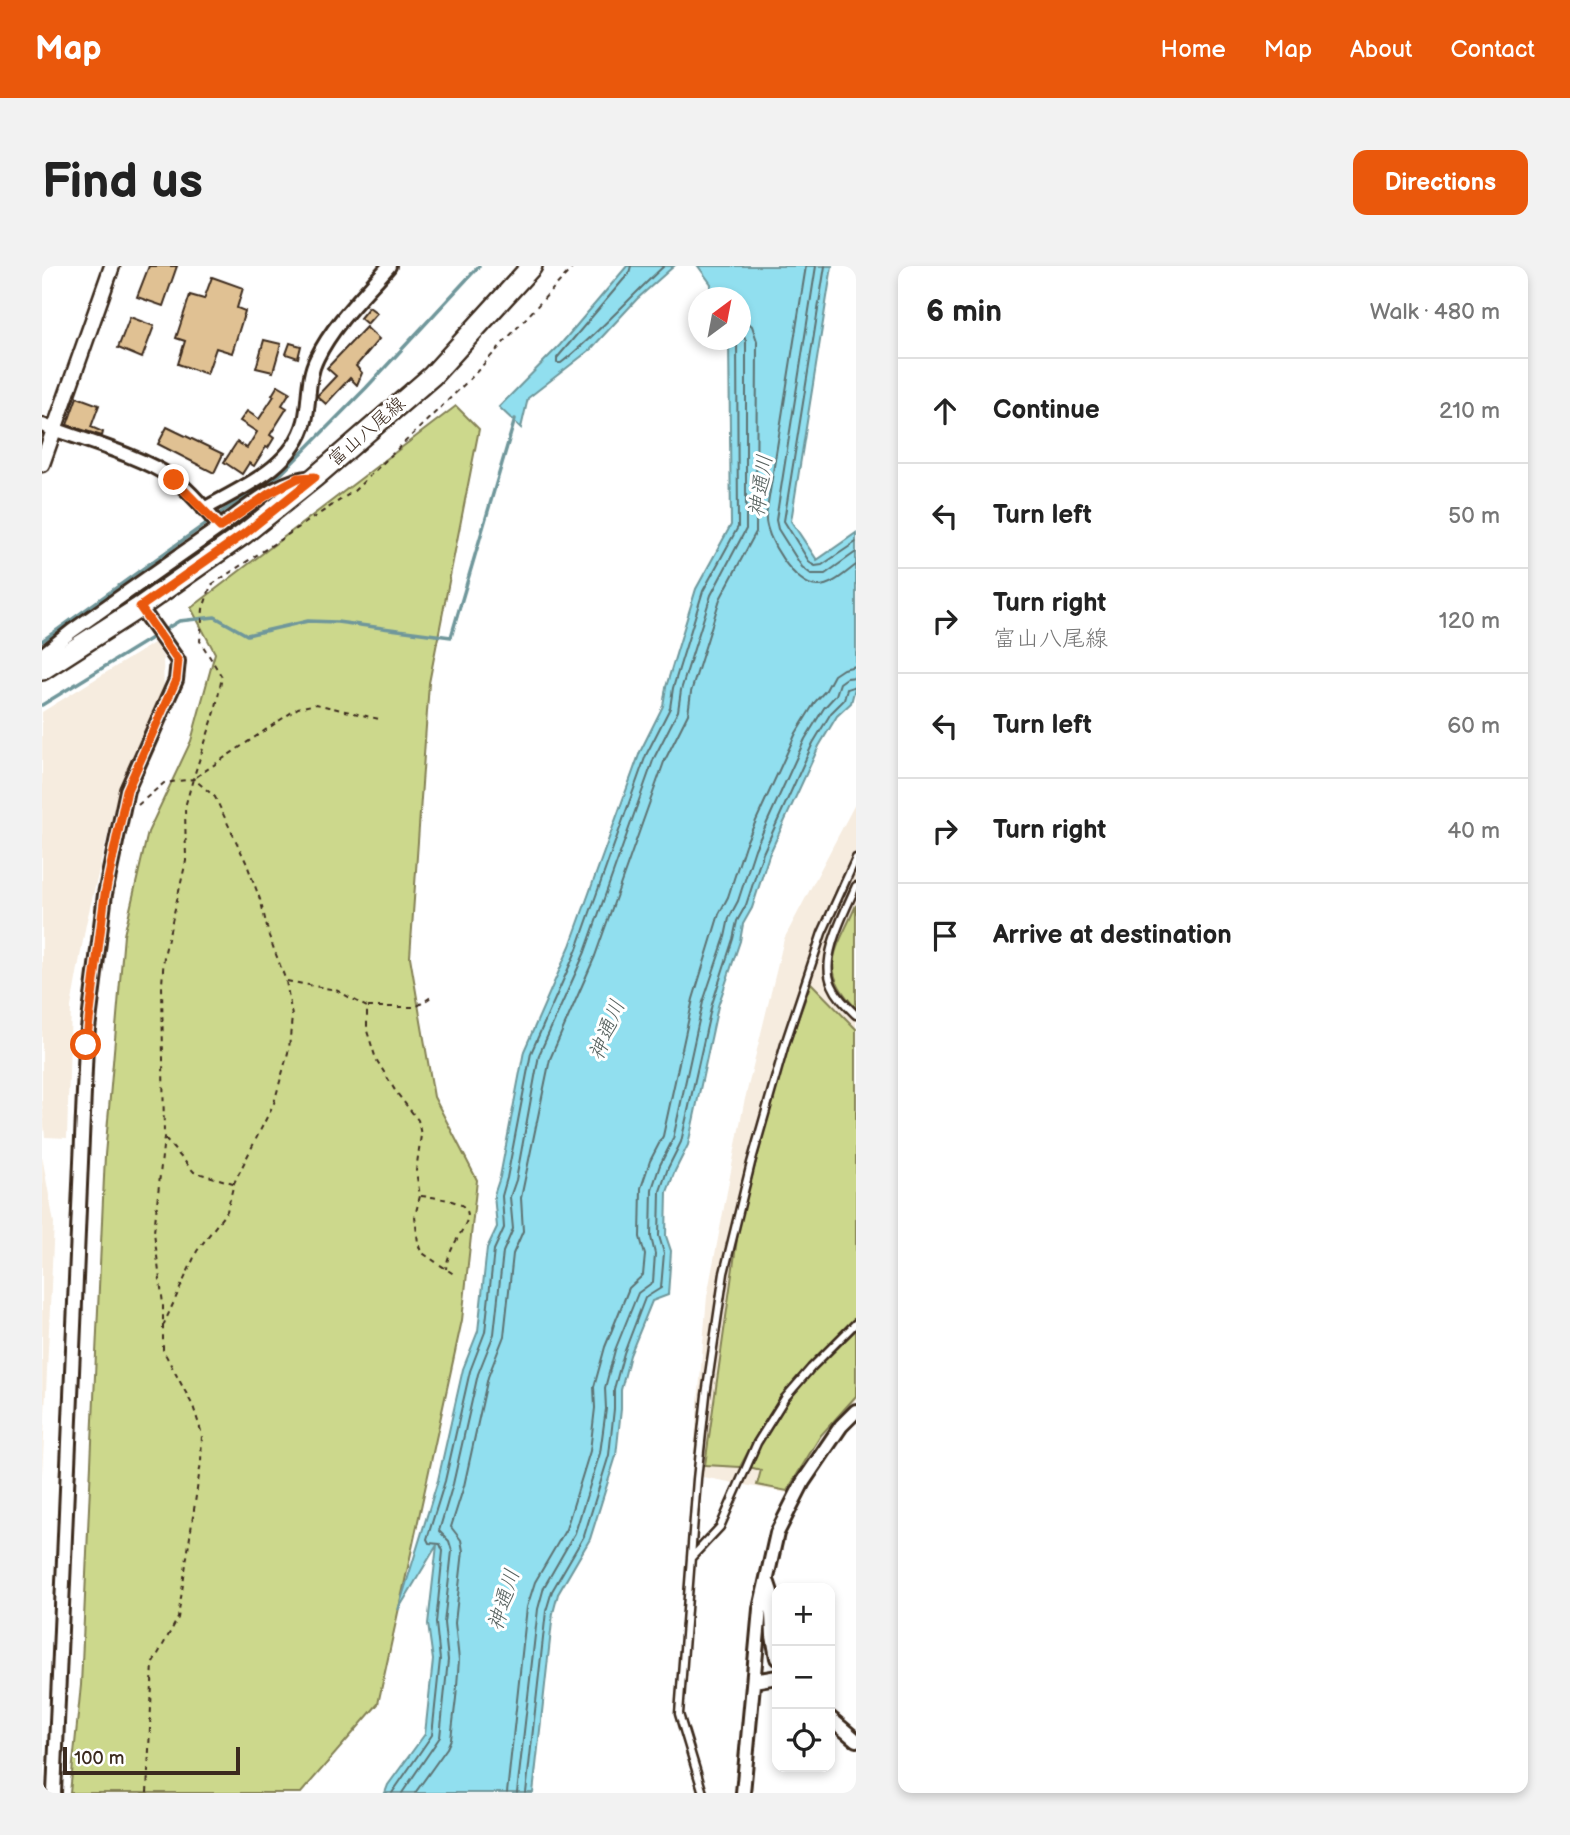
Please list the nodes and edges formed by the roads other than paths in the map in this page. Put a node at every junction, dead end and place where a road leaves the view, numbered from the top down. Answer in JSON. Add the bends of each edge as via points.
{"nodes":[{"id":1,"x":112,"y":266,"type":"edge"},
{"id":2,"x":389,"y":266,"type":"edge"},
{"id":3,"x":532,"y":266,"type":"edge"},
{"id":4,"x":48,"y":427,"type":"edge"},
{"id":5,"x":42,"y":464,"type":"edge"},
{"id":6,"x":315,"y":477,"type":"junction"},
{"id":7,"x":212,"y":518,"type":"junction"},
{"id":8,"x":140,"y":607,"type":"junction"},
{"id":9,"x":42,"y":656,"type":"edge"},
{"id":10,"x":42,"y":670,"type":"edge"},
{"id":11,"x":856,"y":858,"type":"edge"},
{"id":12,"x":856,"y":886,"type":"edge"},
{"id":13,"x":856,"y":1015,"type":"edge"},
{"id":14,"x":856,"y":1323,"type":"edge"},
{"id":15,"x":856,"y":1411,"type":"edge"},
{"id":16,"x":691,"y":1558,"type":"junction"},
{"id":17,"x":766,"y":1580,"type":"junction"},
{"id":18,"x":774,"y":1646,"type":"edge"},
{"id":19,"x":772,"y":1678,"type":"edge"},
{"id":20,"x":754,"y":1681,"type":"junction"},
{"id":21,"x":835,"y":1722,"type":"edge"},
{"id":22,"x":856,"y":1740,"type":"edge"},
{"id":23,"x":54,"y":1793,"type":"edge"},
{"id":24,"x":703,"y":1793,"type":"edge"},
{"id":25,"x":743,"y":1793,"type":"edge"}],
"edges":[{"from":1,"to":4,"type":"street"},
{"from":2,"to":7,"type":"street","via":[[330,334],[315,362],[299,439],[286,457]]},
{"from":3,"to":6,"type":"main road","name":"富山八尾線","via":[[432,376]]},
{"from":4,"to":5,"type":"street"},
{"from":4,"to":7,"type":"street","via":[[153,467],[174,480]]},
{"from":6,"to":7,"type":"street","via":[[298,478]]},
{"from":6,"to":8,"type":"main road","name":"富山八尾線"},
{"from":7,"to":9,"type":"street"},
{"from":8,"to":10,"type":"main road","name":"富山八尾線"},
{"from":8,"to":23,"type":"street","via":[[178,661],[176,680],[127,790],[105,894],[86,1045]]},
{"from":11,"to":16,"type":"lane","via":[[822,933],[785,1044],[724,1273],[706,1395]]},
{"from":12,"to":13,"type":"lane","via":[[828,966],[832,988]]},
{"from":14,"to":16,"type":"lane","via":[[785,1398],[757,1443],[720,1527]]},
{"from":15,"to":17,"type":"street","via":[[803,1482],[777,1533]]},
{"from":16,"to":24,"type":"lane","via":[[679,1714]]},
{"from":17,"to":18,"type":"street","via":[[771,1591]]},
{"from":17,"to":20,"type":"street"},
{"from":19,"to":20,"type":"street"},
{"from":20,"to":25,"type":"street"},
{"from":21,"to":22,"type":"street"}]}
